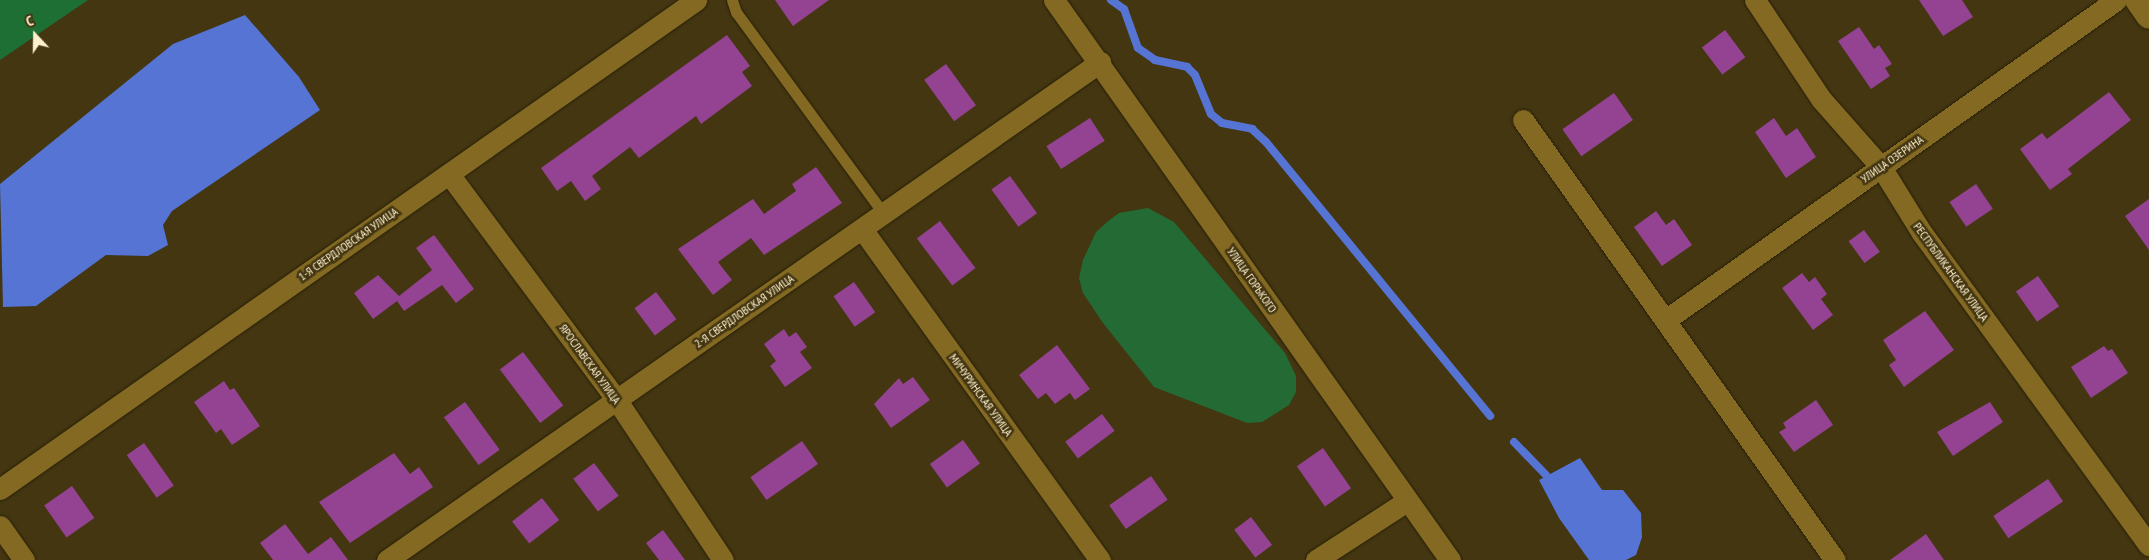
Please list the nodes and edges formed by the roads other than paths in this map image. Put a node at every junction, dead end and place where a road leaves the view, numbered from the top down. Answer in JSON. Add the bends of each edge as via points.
{"nodes":[{"id":1,"x":696,"y":0,"type":"edge"},
{"id":2,"x":732,"y":0,"type":"edge"},
{"id":3,"x":1054,"y":0,"type":"edge"},
{"id":4,"x":1755,"y":0,"type":"edge"},
{"id":5,"x":2116,"y":0,"type":"edge"},
{"id":6,"x":2138,"y":0,"type":"edge"},
{"id":7,"x":2149,"y":16,"type":"edge"},
{"id":8,"x":1100,"y":62,"type":"junction"},
{"id":9,"x":1523,"y":120,"type":"dead end"},
{"id":10,"x":1881,"y":167,"type":"junction"},
{"id":11,"x":449,"y":174,"type":"junction"},
{"id":12,"x":884,"y":214,"type":"junction"},
{"id":13,"x":862,"y":229,"type":"junction"},
{"id":14,"x":1667,"y":319,"type":"junction"},
{"id":15,"x":616,"y":400,"type":"junction"},
{"id":16,"x":0,"y":489,"type":"edge"},
{"id":17,"x":1407,"y":501,"type":"junction"},
{"id":18,"x":0,"y":526,"type":"edge"},
{"id":19,"x":2149,"y":545,"type":"edge"},
{"id":20,"x":24,"y":560,"type":"edge"},
{"id":21,"x":386,"y":560,"type":"edge"},
{"id":22,"x":723,"y":560,"type":"edge"},
{"id":23,"x":1100,"y":560,"type":"edge"},
{"id":24,"x":1316,"y":560,"type":"edge"},
{"id":25,"x":1450,"y":560,"type":"edge"},
{"id":26,"x":1835,"y":560,"type":"edge"}],
"edges":[{"from":1,"to":11,"type":"street","name":"1-Я СВЕРДЛОВСКАЯ УЛИЦА"},
{"from":2,"to":12,"type":"lane","via":[[736,12]]},
{"from":3,"to":8,"type":"street","name":"УЛИЦА ГОРЬКОГО"},
{"from":4,"to":10,"type":"street","name":"РЕСПУБЛИКАНСКАЯ УЛИЦА","via":[[1821,99]]},
{"from":5,"to":10,"type":"street","name":"УЛИЦА ОЗЕРИНА"},
{"from":6,"to":7,"type":"street"},
{"from":8,"to":12,"type":"street","name":"2-Я СВЕРДЛОВСКАЯ УЛИЦА"},
{"from":8,"to":17,"type":"street","name":"УЛИЦА ГОРЬКОГО"},
{"from":9,"to":14,"type":"street"},
{"from":10,"to":14,"type":"street","name":"УЛИЦА ОЗЕРИНА"},
{"from":10,"to":19,"type":"street","name":"РЕСПУБЛИКАНСКАЯ УЛИЦА","via":[[1922,233]]},
{"from":11,"to":15,"type":"street","name":"ЯРОСЛАВСКАЯ УЛИЦА"},
{"from":11,"to":16,"type":"street","name":"1-Я СВЕРДЛОВСКАЯ УЛИЦА"},
{"from":12,"to":13,"type":"street","name":"2-Я СВЕРДЛОВСКАЯ УЛИЦА"},
{"from":13,"to":15,"type":"street","name":"2-Я СВЕРДЛОВСКАЯ УЛИЦА"},
{"from":13,"to":23,"type":"street","name":"МИЧУРИНСКАЯ УЛИЦА"},
{"from":14,"to":26,"type":"street"},
{"from":15,"to":21,"type":"street","name":"2-Я СВЕРДЛОВСКАЯ УЛИЦА"},
{"from":15,"to":22,"type":"street","name":"ЯРОСЛАВСКАЯ УЛИЦА"},
{"from":17,"to":24,"type":"street"},
{"from":17,"to":25,"type":"street","name":"УЛИЦА ГОРЬКОГО"},
{"from":18,"to":20,"type":"street"}]}
